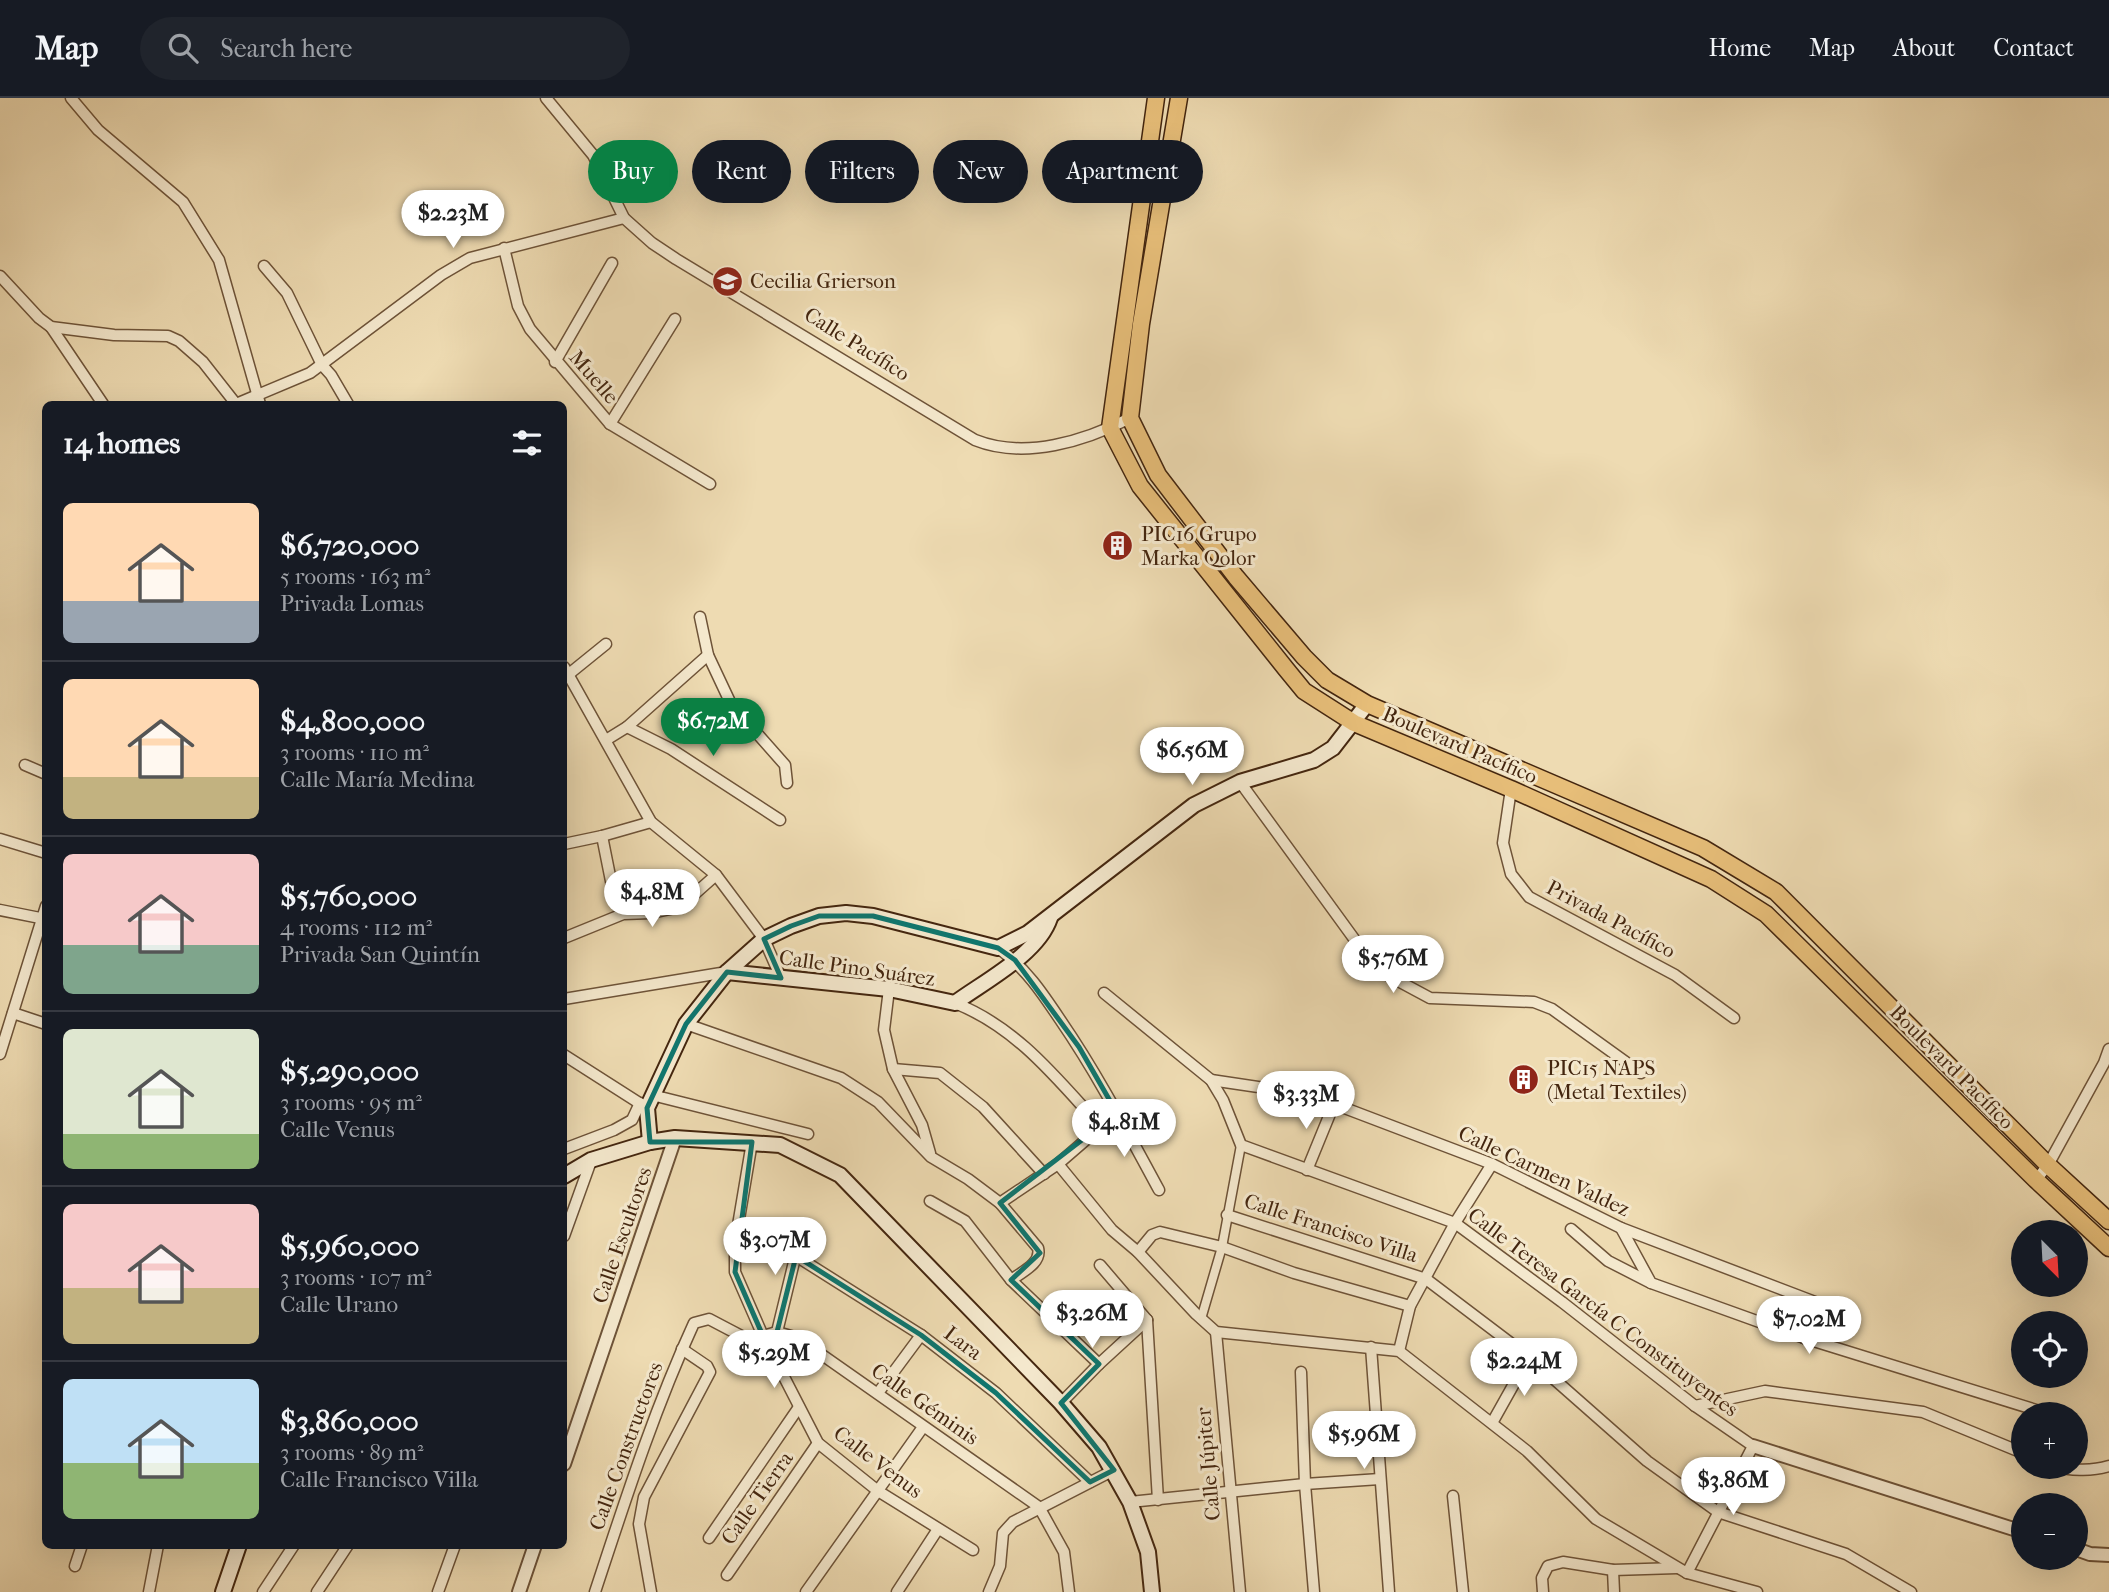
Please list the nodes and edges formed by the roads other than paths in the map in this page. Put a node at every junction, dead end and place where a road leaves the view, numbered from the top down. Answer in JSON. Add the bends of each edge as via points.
{"nodes":[{"id":1,"x":71,"y":98,"type":"edge"},
{"id":2,"x":546,"y":98,"type":"edge"},
{"id":3,"x":1156,"y":98,"type":"edge"},
{"id":4,"x":1179,"y":98,"type":"edge"},
{"id":5,"x":624,"y":218,"type":"junction"},
{"id":6,"x":504,"y":248,"type":"junction"},
{"id":7,"x":612,"y":263,"type":"dead end"},
{"id":8,"x":264,"y":266,"type":"dead end"},
{"id":9,"x":0,"y":276,"type":"edge"},
{"id":10,"x":675,"y":319,"type":"dead end"},
{"id":11,"x":51,"y":327,"type":"junction"},
{"id":12,"x":555,"y":362,"type":"junction"},
{"id":13,"x":322,"y":365,"type":"junction"},
{"id":14,"x":258,"y":400,"type":"edge"},
{"id":15,"x":101,"y":401,"type":"edge"},
{"id":16,"x":235,"y":401,"type":"edge"},
{"id":17,"x":346,"y":401,"type":"edge"},
{"id":18,"x":1130,"y":418,"type":"junction"},
{"id":19,"x":610,"y":424,"type":"junction"},
{"id":20,"x":1110,"y":428,"type":"junction"},
{"id":21,"x":710,"y":484,"type":"dead end"},
{"id":22,"x":700,"y":617,"type":"dead end"},
{"id":23,"x":606,"y":644,"type":"dead end"},
{"id":24,"x":708,"y":654,"type":"junction"},
{"id":25,"x":567,"y":672,"type":"edge"},
{"id":26,"x":567,"y":676,"type":"edge"},
{"id":27,"x":1367,"y":704,"type":"junction"},
{"id":28,"x":1354,"y":723,"type":"junction"},
{"id":29,"x":627,"y":727,"type":"junction"},
{"id":30,"x":606,"y":740,"type":"junction"},
{"id":31,"x":25,"y":765,"type":"dead end"},
{"id":32,"x":42,"y":772,"type":"edge"},
{"id":33,"x":1240,"y":782,"type":"junction"},
{"id":34,"x":787,"y":783,"type":"dead end"},
{"id":35,"x":1511,"y":789,"type":"junction"},
{"id":36,"x":780,"y":820,"type":"dead end"},
{"id":37,"x":651,"y":822,"type":"junction"},
{"id":38,"x":602,"y":836,"type":"junction"},
{"id":39,"x":0,"y":839,"type":"edge"},
{"id":40,"x":567,"y":843,"type":"edge"},
{"id":41,"x":42,"y":852,"type":"edge"},
{"id":42,"x":716,"y":875,"type":"junction"},
{"id":43,"x":613,"y":891,"type":"dead end"},
{"id":44,"x":0,"y":910,"type":"edge"},
{"id":45,"x":1050,"y":917,"type":"junction"},
{"id":46,"x":42,"y":918,"type":"edge"},
{"id":47,"x":42,"y":924,"type":"edge"},
{"id":48,"x":567,"y":938,"type":"edge"},
{"id":49,"x":764,"y":939,"type":"junction"},
{"id":50,"x":998,"y":948,"type":"junction"},
{"id":51,"x":1015,"y":960,"type":"junction"},
{"id":52,"x":727,"y":972,"type":"junction"},
{"id":53,"x":781,"y":978,"type":"junction"},
{"id":54,"x":889,"y":989,"type":"junction"},
{"id":55,"x":1104,"y":993,"type":"dead end"},
{"id":56,"x":567,"y":999,"type":"edge"},
{"id":57,"x":954,"y":1003,"type":"junction"},
{"id":58,"x":13,"y":1013,"type":"junction"},
{"id":59,"x":1734,"y":1018,"type":"dead end"},
{"id":60,"x":42,"y":1023,"type":"edge"},
{"id":61,"x":685,"y":1024,"type":"junction"},
{"id":62,"x":4,"y":1030,"type":"edge"},
{"id":63,"x":2109,"y":1049,"type":"edge"},
{"id":64,"x":0,"y":1054,"type":"edge"},
{"id":65,"x":567,"y":1057,"type":"edge"},
{"id":66,"x":893,"y":1069,"type":"junction"},
{"id":67,"x":1641,"y":1073,"type":"dead end"},
{"id":68,"x":1211,"y":1080,"type":"junction"},
{"id":69,"x":646,"y":1102,"type":"junction"},
{"id":70,"x":1334,"y":1104,"type":"junction"},
{"id":71,"x":1117,"y":1113,"type":"junction"},
{"id":72,"x":1102,"y":1128,"type":"junction"},
{"id":73,"x":808,"y":1134,"type":"dead end"},
{"id":74,"x":675,"y":1138,"type":"junction"},
{"id":75,"x":752,"y":1142,"type":"junction"},
{"id":76,"x":650,"y":1143,"type":"junction"},
{"id":77,"x":1241,"y":1145,"type":"junction"},
{"id":78,"x":567,"y":1148,"type":"edge"},
{"id":79,"x":931,"y":1157,"type":"junction"},
{"id":80,"x":591,"y":1160,"type":"junction"},
{"id":81,"x":1058,"y":1164,"type":"junction"},
{"id":82,"x":1492,"y":1164,"type":"junction"},
{"id":83,"x":2048,"y":1165,"type":"junction"},
{"id":84,"x":1307,"y":1170,"type":"junction"},
{"id":85,"x":567,"y":1174,"type":"edge"},
{"id":86,"x":1044,"y":1174,"type":"junction"},
{"id":87,"x":2036,"y":1180,"type":"junction"},
{"id":88,"x":1158,"y":1190,"type":"dead end"},
{"id":89,"x":930,"y":1201,"type":"dead end"},
{"id":90,"x":1000,"y":1203,"type":"junction"},
{"id":91,"x":1227,"y":1215,"type":"junction"},
{"id":92,"x":2109,"y":1221,"type":"edge"},
{"id":93,"x":1455,"y":1223,"type":"junction"},
{"id":94,"x":567,"y":1225,"type":"edge"},
{"id":95,"x":1621,"y":1228,"type":"junction"},
{"id":96,"x":802,"y":1229,"type":"dead end"},
{"id":97,"x":1571,"y":1229,"type":"dead end"},
{"id":98,"x":1222,"y":1247,"type":"junction"},
{"id":99,"x":2109,"y":1248,"type":"edge"},
{"id":100,"x":1139,"y":1252,"type":"junction"},
{"id":101,"x":796,"y":1256,"type":"junction"},
{"id":102,"x":1100,"y":1265,"type":"dead end"},
{"id":103,"x":1426,"y":1279,"type":"junction"},
{"id":104,"x":1011,"y":1280,"type":"junction"},
{"id":105,"x":1651,"y":1283,"type":"junction"},
{"id":106,"x":1410,"y":1306,"type":"junction"},
{"id":107,"x":1201,"y":1318,"type":"junction"},
{"id":108,"x":1147,"y":1320,"type":"junction"},
{"id":109,"x":777,"y":1332,"type":"junction"},
{"id":110,"x":1216,"y":1332,"type":"junction"},
{"id":111,"x":921,"y":1335,"type":"junction"},
{"id":112,"x":763,"y":1336,"type":"junction"},
{"id":113,"x":1804,"y":1338,"type":"junction"},
{"id":114,"x":1371,"y":1347,"type":"junction"},
{"id":115,"x":682,"y":1349,"type":"junction"},
{"id":116,"x":1399,"y":1351,"type":"junction"},
{"id":117,"x":1529,"y":1357,"type":"junction"},
{"id":118,"x":1099,"y":1364,"type":"junction"},
{"id":119,"x":1301,"y":1371,"type":"dead end"},
{"id":120,"x":878,"y":1393,"type":"junction"},
{"id":121,"x":2011,"y":1402,"type":"edge"},
{"id":122,"x":1061,"y":1403,"type":"junction"},
{"id":123,"x":1695,"y":1406,"type":"junction"},
{"id":124,"x":799,"y":1407,"type":"junction"},
{"id":125,"x":1492,"y":1423,"type":"junction"},
{"id":126,"x":923,"y":1427,"type":"junction"},
{"id":127,"x":818,"y":1443,"type":"junction"},
{"id":128,"x":1753,"y":1446,"type":"junction"},
{"id":129,"x":2011,"y":1448,"type":"edge"},
{"id":130,"x":567,"y":1455,"type":"edge"},
{"id":131,"x":2109,"y":1466,"type":"edge"},
{"id":132,"x":2088,"y":1469,"type":"edge"},
{"id":133,"x":1114,"y":1470,"type":"junction"},
{"id":134,"x":634,"y":1473,"type":"junction"},
{"id":135,"x":1380,"y":1479,"type":"junction"},
{"id":136,"x":652,"y":1482,"type":"junction"},
{"id":137,"x":1090,"y":1482,"type":"junction"},
{"id":138,"x":1304,"y":1485,"type":"junction"},
{"id":139,"x":878,"y":1491,"type":"junction"},
{"id":140,"x":1230,"y":1492,"type":"junction"},
{"id":141,"x":1453,"y":1496,"type":"dead end"},
{"id":142,"x":1158,"y":1500,"type":"junction"},
{"id":143,"x":1130,"y":1502,"type":"junction"},
{"id":144,"x":1039,"y":1507,"type":"junction"},
{"id":145,"x":1718,"y":1512,"type":"junction"},
{"id":146,"x":2011,"y":1528,"type":"edge"},
{"id":147,"x":938,"y":1529,"type":"junction"},
{"id":148,"x":709,"y":1538,"type":"dead end"},
{"id":149,"x":81,"y":1549,"type":"edge"},
{"id":150,"x":157,"y":1549,"type":"edge"},
{"id":151,"x":238,"y":1549,"type":"edge"},
{"id":152,"x":291,"y":1549,"type":"edge"},
{"id":153,"x":345,"y":1549,"type":"edge"},
{"id":154,"x":454,"y":1549,"type":"edge"},
{"id":155,"x":535,"y":1549,"type":"edge"},
{"id":156,"x":973,"y":1550,"type":"dead end"},
{"id":157,"x":2088,"y":1553,"type":"edge"},
{"id":158,"x":2109,"y":1555,"type":"edge"},
{"id":159,"x":75,"y":1566,"type":"dead end"},
{"id":160,"x":1613,"y":1570,"type":"junction"},
{"id":161,"x":1683,"y":1571,"type":"junction"},
{"id":162,"x":727,"y":1575,"type":"dead end"},
{"id":163,"x":149,"y":1592,"type":"edge"},
{"id":164,"x":223,"y":1592,"type":"edge"},
{"id":165,"x":263,"y":1592,"type":"edge"},
{"id":166,"x":317,"y":1592,"type":"edge"},
{"id":167,"x":438,"y":1592,"type":"edge"},
{"id":168,"x":519,"y":1592,"type":"edge"},
{"id":169,"x":595,"y":1592,"type":"edge"},
{"id":170,"x":651,"y":1592,"type":"edge"},
{"id":171,"x":806,"y":1592,"type":"edge"},
{"id":172,"x":897,"y":1592,"type":"edge"},
{"id":173,"x":989,"y":1592,"type":"edge"},
{"id":174,"x":1069,"y":1592,"type":"edge"},
{"id":175,"x":1152,"y":1592,"type":"edge"},
{"id":176,"x":1240,"y":1592,"type":"edge"},
{"id":177,"x":1314,"y":1592,"type":"edge"},
{"id":178,"x":1389,"y":1592,"type":"edge"},
{"id":179,"x":1463,"y":1592,"type":"edge"},
{"id":180,"x":1543,"y":1592,"type":"edge"},
{"id":181,"x":1614,"y":1592,"type":"edge"},
{"id":182,"x":1757,"y":1592,"type":"edge"},
{"id":183,"x":1911,"y":1592,"type":"edge"}],
"edges":[{"from":1,"to":14,"type":"street","via":[[98,130],[183,202],[219,260]]},
{"from":2,"to":5,"type":"street","via":[[593,155]]},
{"from":3,"to":20,"type":"main road"},
{"from":4,"to":18,"type":"main road"},
{"from":5,"to":6,"type":"street"},
{"from":5,"to":20,"type":"street","name":"Calle Pacífico","via":[[676,259],[975,439],[1024,448],[1056,445]]},
{"from":6,"to":12,"type":"street","name":"Muelle","via":[[519,306]]},
{"from":6,"to":13,"type":"street","via":[[470,258],[441,275]]},
{"from":7,"to":12,"type":"street"},
{"from":8,"to":13,"type":"street","via":[[286,293]]},
{"from":9,"to":11,"type":"street"},
{"from":10,"to":19,"type":"street"},
{"from":11,"to":15,"type":"street"},
{"from":11,"to":16,"type":"street","via":[[168,336],[203,362]]},
{"from":12,"to":19,"type":"street","name":"Muelle"},
{"from":13,"to":14,"type":"street"},
{"from":13,"to":17,"type":"street"},
{"from":18,"to":20,"type":"street","name":"Calle Pacífico"},
{"from":18,"to":27,"type":"main road","name":"Boulevard Pacífico","via":[[1158,475],[1236,577],[1327,680]]},
{"from":19,"to":21,"type":"street","name":"Muelle"},
{"from":20,"to":28,"type":"main road","name":"Boulevard Pacífico","via":[[1140,486],[1304,691]]},
{"from":22,"to":24,"type":"street"},
{"from":23,"to":25,"type":"street"},
{"from":24,"to":29,"type":"street"},
{"from":24,"to":34,"type":"street","via":[[731,704],[785,765]]},
{"from":26,"to":30,"type":"street"},
{"from":27,"to":28,"type":"main road"},
{"from":27,"to":83,"type":"main road","name":"Boulevard Pacífico","via":[[1703,848],[1776,892]]},
{"from":28,"to":33,"type":"main road","via":[[1333,748],[1314,760]]},
{"from":28,"to":35,"type":"main road","name":"Boulevard Pacífico"},
{"from":29,"to":30,"type":"street"},
{"from":29,"to":36,"type":"street","via":[[671,749]]},
{"from":30,"to":37,"type":"street"},
{"from":31,"to":32,"type":"street"},
{"from":33,"to":45,"type":"main road","via":[[1194,805]]},
{"from":33,"to":67,"type":"street","via":[[1376,969],[1430,998],[1534,1002],[1552,1009]]},
{"from":35,"to":59,"type":"street","name":"Privada Pacífico","via":[[1503,843],[1511,874],[1528,897],[1675,975]]},
{"from":35,"to":87,"type":"main road","name":"Boulevard Pacífico","via":[[1712,879],[1766,914]]},
{"from":37,"to":38,"type":"street"},
{"from":37,"to":42,"type":"street"},
{"from":38,"to":40,"type":"street"},
{"from":38,"to":43,"type":"street"},
{"from":39,"to":41,"type":"street"},
{"from":42,"to":48,"type":"street","via":[[680,907],[624,914]]},
{"from":42,"to":49,"type":"street"},
{"from":44,"to":46,"type":"street"},
{"from":45,"to":50,"type":"main road"},
{"from":45,"to":51,"type":"main road","via":[[1046,931]]},
{"from":47,"to":58,"type":"street"},
{"from":49,"to":50,"type":"main road","via":[[819,916],[846,913]]},
{"from":49,"to":52,"type":"main road"},
{"from":49,"to":53,"type":"street"},
{"from":50,"to":51,"type":"street"},
{"from":51,"to":57,"type":"main road"},
{"from":51,"to":71,"type":"street","via":[[1037,984]]},
{"from":52,"to":53,"type":"main road","name":"Calle Pino Suárez"},
{"from":52,"to":56,"type":"street"},
{"from":52,"to":61,"type":"main road"},
{"from":53,"to":54,"type":"main road","name":"Calle Pino Suárez"},
{"from":54,"to":57,"type":"main road","name":"Calle Pino Suárez"},
{"from":54,"to":66,"type":"street","via":[[884,1030]]},
{"from":55,"to":68,"type":"street"},
{"from":57,"to":72,"type":"street","name":"Calle Pino Suárez","via":[[980,1013],[1029,1049]]},
{"from":58,"to":60,"type":"street"},
{"from":58,"to":62,"type":"street"},
{"from":61,"to":69,"type":"main road"},
{"from":61,"to":79,"type":"street","via":[[841,1078],[878,1102]]},
{"from":62,"to":64,"type":"street"},
{"from":63,"to":83,"type":"street"},
{"from":65,"to":69,"type":"street"},
{"from":66,"to":79,"type":"street","via":[[922,1125]]},
{"from":66,"to":86,"type":"street","via":[[940,1073],[983,1107]]},
{"from":68,"to":70,"type":"street","name":"Calle Carmen Valdez"},
{"from":68,"to":77,"type":"street"},
{"from":69,"to":73,"type":"street"},
{"from":69,"to":76,"type":"main road"},
{"from":69,"to":78,"type":"street","via":[[632,1120]]},
{"from":70,"to":82,"type":"street","name":"Calle Carmen Valdez"},
{"from":70,"to":84,"type":"street"},
{"from":71,"to":72,"type":"street"},
{"from":71,"to":88,"type":"street"},
{"from":72,"to":81,"type":"street"},
{"from":74,"to":75,"type":"main road"},
{"from":74,"to":76,"type":"main road"},
{"from":74,"to":130,"type":"street","name":"Calle Escultores"},
{"from":75,"to":112,"type":"street","name":"Calle Venus","via":[[735,1243],[735,1272]]},
{"from":75,"to":122,"type":"main road","via":[[780,1145],[840,1175]]},
{"from":76,"to":80,"type":"main road"},
{"from":77,"to":84,"type":"street","name":"Calle Teresa García C Constituyentes"},
{"from":77,"to":91,"type":"street"},
{"from":79,"to":90,"type":"street"},
{"from":80,"to":85,"type":"main road"},
{"from":80,"to":94,"type":"street"},
{"from":81,"to":86,"type":"street"},
{"from":81,"to":100,"type":"street","via":[[1112,1230]]},
{"from":82,"to":93,"type":"street"},
{"from":82,"to":95,"type":"street","name":"Calle Carmen Valdez"},
{"from":83,"to":87,"type":"street"},
{"from":83,"to":92,"type":"main road","name":"Boulevard Pacífico"},
{"from":84,"to":93,"type":"street","name":"Calle Teresa García C Constituyentes"},
{"from":86,"to":90,"type":"street"},
{"from":87,"to":99,"type":"main road","name":"Boulevard Pacífico"},
{"from":89,"to":104,"type":"street","via":[[965,1221]]},
{"from":90,"to":104,"type":"street","via":[[1040,1253]]},
{"from":91,"to":98,"type":"street"},
{"from":91,"to":103,"type":"street","name":"Calle Francisco Villa"},
{"from":93,"to":103,"type":"street"},
{"from":93,"to":123,"type":"street","name":"Calle Teresa García C Constituyentes"},
{"from":95,"to":105,"type":"street"},
{"from":95,"to":113,"type":"street","name":"Calle Carmen Valdez","via":[[1815,1301],[1820,1314]]},
{"from":96,"to":101,"type":"street"},
{"from":97,"to":105,"type":"street","via":[[1608,1261]]},
{"from":98,"to":100,"type":"street","via":[[1160,1232]]},
{"from":98,"to":106,"type":"street"},
{"from":98,"to":107,"type":"street"},
{"from":100,"to":107,"type":"street"},
{"from":101,"to":109,"type":"street"},
{"from":101,"to":111,"type":"street","name":"Lara"},
{"from":102,"to":108,"type":"street"},
{"from":103,"to":106,"type":"street"},
{"from":103,"to":117,"type":"street","name":"Calle Francisco Villa"},
{"from":104,"to":118,"type":"street"},
{"from":105,"to":113,"type":"street"},
{"from":106,"to":116,"type":"street"},
{"from":107,"to":110,"type":"street"},
{"from":108,"to":118,"type":"street"},
{"from":108,"to":142,"type":"street"},
{"from":109,"to":112,"type":"street"},
{"from":109,"to":120,"type":"street","name":"Calle Géminis","via":[[798,1338]]},
{"from":110,"to":114,"type":"street"},
{"from":110,"to":140,"type":"street","name":"Calle Júpiter"},
{"from":111,"to":120,"type":"street"},
{"from":111,"to":137,"type":"street","name":"Lara","via":[[996,1393]]},
{"from":112,"to":115,"type":"street","name":"Calle Constructores","via":[[750,1340],[709,1319],[702,1320],[694,1323]]},
{"from":112,"to":124,"type":"street","name":"Calle Venus"},
{"from":113,"to":121,"type":"street"},
{"from":114,"to":116,"type":"street"},
{"from":114,"to":135,"type":"street"},
{"from":115,"to":134,"type":"street","name":"Calle Constructores"},
{"from":115,"to":136,"type":"street","via":[[710,1372]]},
{"from":116,"to":125,"type":"street"},
{"from":117,"to":125,"type":"street"},
{"from":117,"to":145,"type":"street","name":"Calle Francisco Villa","via":[[1647,1461]]},
{"from":118,"to":122,"type":"street"},
{"from":119,"to":138,"type":"street"},
{"from":120,"to":126,"type":"street","name":"Calle Géminis"},
{"from":122,"to":133,"type":"main road"},
{"from":123,"to":128,"type":"street","name":"Calle Teresa García C Constituyentes"},
{"from":123,"to":129,"type":"street","via":[[1765,1391],[1923,1412]]},
{"from":124,"to":127,"type":"street","name":"Calle Venus"},
{"from":124,"to":148,"type":"street"},
{"from":125,"to":161,"type":"street","via":[[1596,1519]]},
{"from":126,"to":139,"type":"street"},
{"from":126,"to":144,"type":"street","name":"Calle Géminis"},
{"from":127,"to":139,"type":"street","name":"Calle Venus"},
{"from":127,"to":162,"type":"street","name":"Calle Tierra"},
{"from":128,"to":145,"type":"street"},
{"from":128,"to":146,"type":"street","name":"Calle Teresa García C Constituyentes"},
{"from":131,"to":132,"type":"street"},
{"from":133,"to":137,"type":"street"},
{"from":133,"to":143,"type":"main road"},
{"from":134,"to":136,"type":"street"},
{"from":134,"to":169,"type":"street","name":"Calle Constructores"},
{"from":135,"to":138,"type":"street"},
{"from":135,"to":178,"type":"street"},
{"from":136,"to":170,"type":"street","via":[[639,1524]]},
{"from":137,"to":144,"type":"street"},
{"from":138,"to":140,"type":"street"},
{"from":138,"to":177,"type":"street"},
{"from":139,"to":147,"type":"street","name":"Calle Venus"},
{"from":139,"to":171,"type":"street"},
{"from":140,"to":142,"type":"street"},
{"from":140,"to":176,"type":"street","name":"Calle Júpiter"},
{"from":141,"to":179,"type":"street"},
{"from":142,"to":143,"type":"street"},
{"from":143,"to":175,"type":"main road","via":[[1148,1552]]},
{"from":144,"to":173,"type":"street","via":[[1003,1532],[1000,1566]]},
{"from":144,"to":174,"type":"street","name":"Calle Géminis","via":[[1064,1552]]},
{"from":145,"to":161,"type":"street"},
{"from":145,"to":183,"type":"street","name":"Calle Francisco Villa","via":[[1846,1554]]},
{"from":147,"to":156,"type":"street","name":"Calle Venus"},
{"from":147,"to":172,"type":"street"},
{"from":149,"to":159,"type":"street"},
{"from":150,"to":163,"type":"street"},
{"from":151,"to":164,"type":"main road"},
{"from":152,"to":165,"type":"street"},
{"from":153,"to":166,"type":"street"},
{"from":154,"to":167,"type":"street"},
{"from":155,"to":168,"type":"street"},
{"from":157,"to":158,"type":"street"},
{"from":160,"to":161,"type":"street"},
{"from":160,"to":180,"type":"street","via":[[1563,1562],[1548,1566],[1542,1578]]},
{"from":160,"to":181,"type":"street"},
{"from":161,"to":182,"type":"street"}]}
